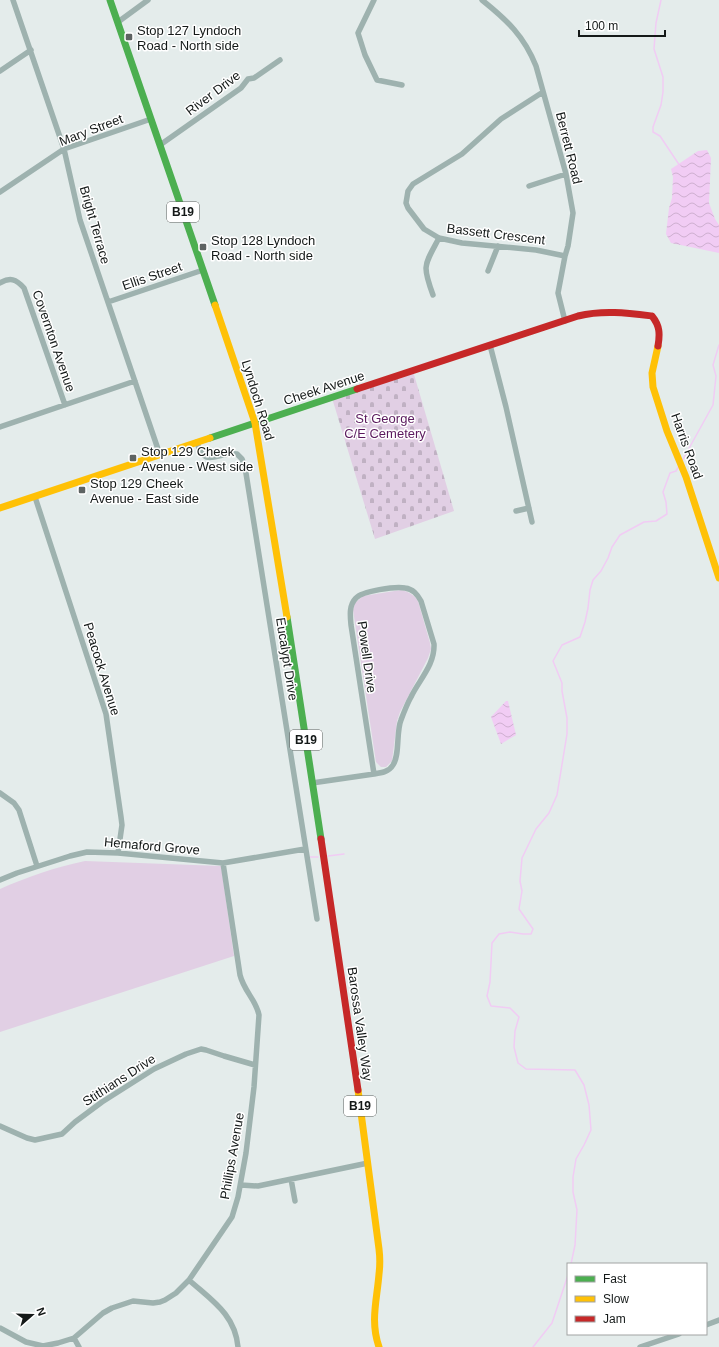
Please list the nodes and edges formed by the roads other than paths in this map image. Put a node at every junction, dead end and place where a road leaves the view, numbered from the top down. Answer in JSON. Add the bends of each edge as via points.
{"nodes":[{"id":1,"x":13,"y":0,"type":"edge"},
{"id":2,"x":110,"y":0,"type":"edge"},
{"id":3,"x":148,"y":0,"type":"edge"},
{"id":4,"x":374,"y":0,"type":"edge"},
{"id":5,"x":482,"y":0,"type":"edge"},
{"id":6,"x":118,"y":22,"type":"junction"},
{"id":7,"x":31,"y":50,"type":"junction"},
{"id":8,"x":280,"y":60,"type":"dead end"},
{"id":9,"x":0,"y":71,"type":"edge"},
{"id":10,"x":402,"y":85,"type":"dead end"},
{"id":11,"x":543,"y":92,"type":"junction"},
{"id":12,"x":152,"y":119,"type":"junction"},
{"id":13,"x":160,"y":146,"type":"junction"},
{"id":14,"x":64,"y":149,"type":"junction"},
{"id":15,"x":566,"y":174,"type":"junction"},
{"id":16,"x":529,"y":186,"type":"dead end"},
{"id":17,"x":0,"y":192,"type":"edge"},
{"id":18,"x":440,"y":238,"type":"junction"},
{"id":19,"x":498,"y":246,"type":"junction"},
{"id":20,"x":565,"y":256,"type":"junction"},
{"id":21,"x":202,"y":270,"type":"junction"},
{"id":22,"x":488,"y":271,"type":"dead end"},
{"id":23,"x":0,"y":283,"type":"edge"},
{"id":24,"x":433,"y":295,"type":"dead end"},
{"id":25,"x":108,"y":302,"type":"junction"},
{"id":26,"x":654,"y":319,"type":"joint"},
{"id":27,"x":565,"y":321,"type":"junction"},
{"id":28,"x":490,"y":345,"type":"junction"},
{"id":29,"x":135,"y":381,"type":"junction"},
{"id":30,"x":65,"y":405,"type":"junction"},
{"id":31,"x":255,"y":423,"type":"junction"},
{"id":32,"x":0,"y":428,"type":"edge"},
{"id":33,"x":197,"y":442,"type":"junction"},
{"id":34,"x":160,"y":455,"type":"junction"},
{"id":35,"x":34,"y":497,"type":"junction"},
{"id":36,"x":0,"y":508,"type":"edge"},
{"id":37,"x":529,"y":508,"type":"junction"},
{"id":38,"x":516,"y":511,"type":"dead end"},
{"id":39,"x":532,"y":522,"type":"dead end"},
{"id":40,"x":719,"y":578,"type":"edge"},
{"id":41,"x":374,"y":774,"type":"junction"},
{"id":42,"x":312,"y":783,"type":"junction"},
{"id":43,"x":0,"y":793,"type":"edge"},
{"id":44,"x":322,"y":847,"type":"joint"},
{"id":45,"x":306,"y":849,"type":"junction"},
{"id":46,"x":118,"y":853,"type":"junction"},
{"id":47,"x":223,"y":863,"type":"junction"},
{"id":48,"x":37,"y":866,"type":"junction"},
{"id":49,"x":0,"y":880,"type":"edge"},
{"id":50,"x":317,"y":919,"type":"dead end"},
{"id":51,"x":255,"y":1065,"type":"junction"},
{"id":52,"x":0,"y":1126,"type":"edge"},
{"id":53,"x":368,"y":1163,"type":"junction"},
{"id":54,"x":291,"y":1179,"type":"junction"},
{"id":55,"x":240,"y":1185,"type":"junction"},
{"id":56,"x":296,"y":1201,"type":"dead end"},
{"id":57,"x":189,"y":1280,"type":"junction"},
{"id":58,"x":719,"y":1320,"type":"edge"},
{"id":59,"x":707,"y":1325,"type":"edge"},
{"id":60,"x":0,"y":1328,"type":"edge"},
{"id":61,"x":676,"y":1335,"type":"edge"},
{"id":62,"x":74,"y":1338,"type":"junction"},
{"id":63,"x":79,"y":1347,"type":"edge"},
{"id":64,"x":238,"y":1347,"type":"edge"},
{"id":65,"x":379,"y":1347,"type":"edge"},
{"id":66,"x":640,"y":1347,"type":"edge"}],
"edges":[{"from":1,"to":7,"type":"street","name":"Bright Terrace"},
{"from":2,"to":6,"type":"main road","name":"Lyndoch Road","number":"B19"},
{"from":3,"to":6,"type":"street"},
{"from":4,"to":10,"type":"street","via":[[358,33],[365,55],[377,80]]},
{"from":5,"to":11,"type":"street","name":"Berrett Road","via":[[504,18],[530,50]]},
{"from":6,"to":12,"type":"main road","name":"Lyndoch Road","number":"B19"},
{"from":7,"to":9,"type":"street"},
{"from":7,"to":14,"type":"street","name":"Bright Terrace"},
{"from":8,"to":13,"type":"street","name":"River Drive","via":[[254,78],[248,79],[241,88]]},
{"from":11,"to":15,"type":"street","name":"Berrett Road"},
{"from":11,"to":18,"type":"street","name":"Bassett Crescent","via":[[501,119],[462,154],[409,188],[406,198],[408,208],[424,229]]},
{"from":12,"to":13,"type":"main road","name":"Lyndoch Road","number":"B19"},
{"from":12,"to":14,"type":"street","name":"Mary Street"},
{"from":13,"to":21,"type":"main road","name":"Lyndoch Road","number":"B19"},
{"from":14,"to":17,"type":"street","name":"Mary Street"},
{"from":14,"to":25,"type":"street","name":"Bright Terrace","via":[[80,220]]},
{"from":15,"to":16,"type":"street"},
{"from":15,"to":20,"type":"street","name":"Berrett Road","via":[[573,213]]},
{"from":18,"to":19,"type":"street","name":"Bassett Crescent"},
{"from":18,"to":24,"type":"street","via":[[426,263],[426,275]]},
{"from":19,"to":20,"type":"street","name":"Bassett Crescent"},
{"from":19,"to":22,"type":"street"},
{"from":20,"to":27,"type":"street","name":"Berrett Road","via":[[558,293]]},
{"from":21,"to":25,"type":"street","name":"Ellis Street"},
{"from":21,"to":31,"type":"main road","name":"Lyndoch Road","number":"B19"},
{"from":23,"to":30,"type":"street","name":"Covernton Avenue","via":[[14,279],[24,288]]},
{"from":25,"to":29,"type":"street","name":"Bright Terrace"},
{"from":26,"to":27,"type":"main road","name":"Cheek Avenue","via":[[607,311],[592,312]]},
{"from":26,"to":40,"type":"main road","name":"Harris Road","via":[[660,334],[652,373],[653,387]]},
{"from":27,"to":28,"type":"main road","name":"Cheek Avenue"},
{"from":28,"to":31,"type":"main road","name":"Cheek Avenue"},
{"from":28,"to":37,"type":"street"},
{"from":29,"to":30,"type":"street"},
{"from":29,"to":34,"type":"street","name":"Bright Terrace"},
{"from":30,"to":32,"type":"street"},
{"from":31,"to":33,"type":"main road","name":"Cheek Avenue"},
{"from":31,"to":42,"type":"main road","name":"Lyndoch Road","number":"B19"},
{"from":33,"to":34,"type":"main road","name":"Cheek Avenue"},
{"from":33,"to":45,"type":"street","name":"Eucalypt Drive","via":[[205,456],[215,458],[237,454],[245,467]]},
{"from":34,"to":35,"type":"main road","name":"Cheek Avenue"},
{"from":35,"to":36,"type":"main road","name":"Cheek Avenue"},
{"from":35,"to":46,"type":"street","name":"Peacock Avenue","via":[[106,714],[122,825]]},
{"from":37,"to":38,"type":"street"},
{"from":37,"to":39,"type":"street"},
{"from":41,"to":41,"type":"street","name":"Powell Drive","via":[[390,769],[395,761],[400,722],[411,697],[432,662],[434,651],[418,594],[404,588],[362,594],[355,599],[350,610]]},
{"from":41,"to":42,"type":"street","name":"Powell Drive"},
{"from":42,"to":44,"type":"main road","name":"Lyndoch Road","number":"B19"},
{"from":43,"to":48,"type":"street","via":[[19,810]]},
{"from":44,"to":53,"type":"main road","name":"Barossa Valley Way","number":"B19"},
{"from":45,"to":47,"type":"street","name":"Hemaford Grove"},
{"from":45,"to":50,"type":"street","name":"Eucalypt Drive"},
{"from":46,"to":47,"type":"street","name":"Hemaford Grove"},
{"from":46,"to":48,"type":"street","name":"Hemaford Grove","via":[[86,852]]},
{"from":47,"to":51,"type":"street","name":"Phillips Avenue","via":[[240,975],[244,988],[258,1008]]},
{"from":48,"to":49,"type":"street","name":"Hemaford Grove"},
{"from":51,"to":52,"type":"street","name":"Stithians Drive","via":[[201,1050],[154,1069],[102,1102],[62,1134],[35,1140]]},
{"from":51,"to":55,"type":"street","name":"Phillips Avenue","via":[[249,1131]]},
{"from":53,"to":54,"type":"street"},
{"from":53,"to":65,"type":"main road","name":"Barossa Valley Way","number":"B19","via":[[380,1258],[379,1284],[373,1311],[373,1332]]},
{"from":54,"to":55,"type":"street","via":[[258,1186]]},
{"from":54,"to":56,"type":"street"},
{"from":55,"to":57,"type":"street","name":"Phillips Avenue","via":[[232,1217]]},
{"from":57,"to":62,"type":"street","name":"Phillips Avenue","via":[[176,1293],[160,1302],[133,1301],[112,1308]]},
{"from":57,"to":64,"type":"street","via":[[230,1320]]},
{"from":58,"to":59,"type":"street"},
{"from":60,"to":62,"type":"street","name":"Phillips Avenue","via":[[26,1342],[43,1346]]},
{"from":61,"to":66,"type":"street"},
{"from":62,"to":63,"type":"street"}]}
